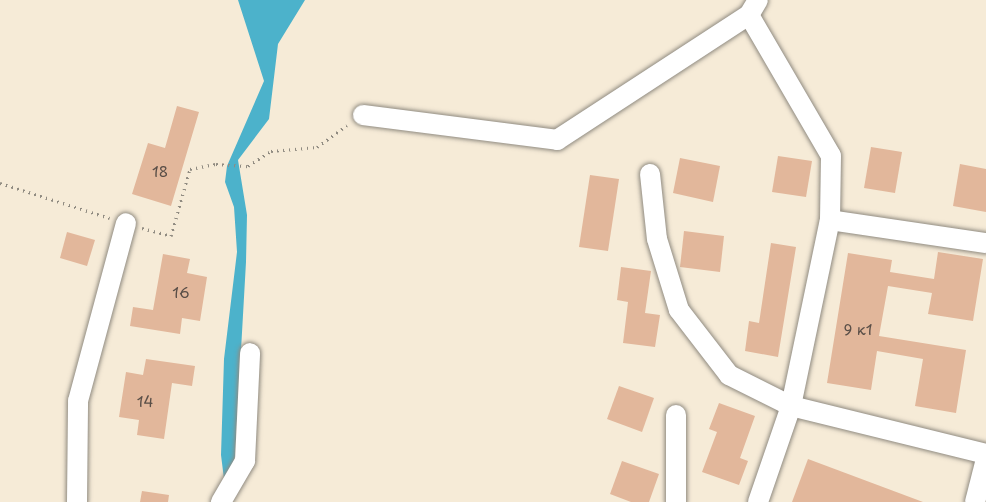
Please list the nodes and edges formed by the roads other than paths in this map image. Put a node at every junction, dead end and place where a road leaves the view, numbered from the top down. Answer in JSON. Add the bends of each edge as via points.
{"nodes":[{"id":1,"x":754,"y":8,"type":"edge"},
{"id":2,"x":363,"y":115,"type":"road end"},
{"id":3,"x":650,"y":174,"type":"dead end"},
{"id":4,"x":830,"y":220,"type":"junction"},
{"id":5,"x":126,"y":223,"type":"road end"},
{"id":6,"x":986,"y":243,"type":"edge"},
{"id":7,"x":250,"y":353,"type":"dead end"},
{"id":8,"x":791,"y":406,"type":"junction"},
{"id":9,"x":676,"y":415,"type":"dead end"},
{"id":10,"x":986,"y":454,"type":"edge"},
{"id":11,"x":986,"y":459,"type":"edge"},
{"id":12,"x":77,"y":502,"type":"edge"},
{"id":13,"x":222,"y":502,"type":"edge"},
{"id":14,"x":676,"y":502,"type":"edge"},
{"id":15,"x":758,"y":502,"type":"edge"},
{"id":16,"x":975,"y":502,"type":"edge"}],
"edges":[{"from":1,"to":2,"type":"street","via":[[557,140]]},
{"from":1,"to":4,"type":"street","via":[[831,156]]},
{"from":3,"to":8,"type":"street","via":[[657,239],[679,310],[729,375]]},
{"from":4,"to":6,"type":"street"},
{"from":4,"to":8,"type":"street"},
{"from":5,"to":12,"type":"street","via":[[78,401]]},
{"from":7,"to":13,"type":"street","via":[[244,461]]},
{"from":8,"to":10,"type":"street"},
{"from":8,"to":15,"type":"street"},
{"from":9,"to":14,"type":"street"},
{"from":11,"to":16,"type":"street"}]}
